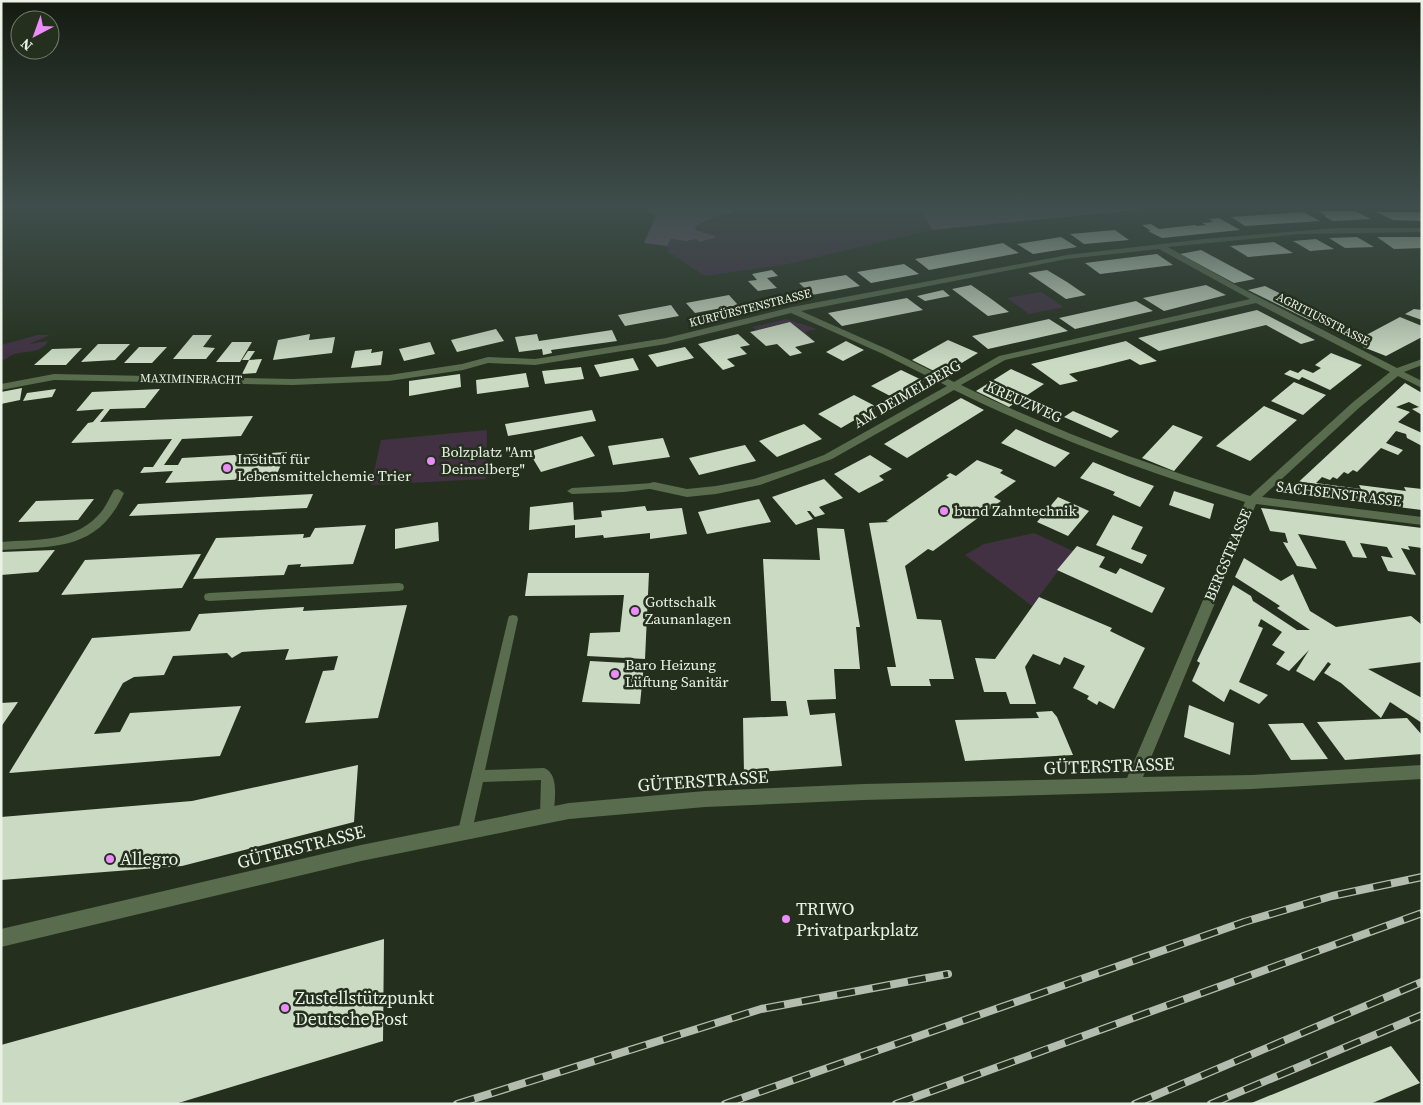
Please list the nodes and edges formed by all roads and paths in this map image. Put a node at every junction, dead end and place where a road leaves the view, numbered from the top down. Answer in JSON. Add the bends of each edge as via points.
{"nodes":[{"id":1,"x":1058,"y":260,"type":"edge"},
{"id":2,"x":1185,"y":260,"type":"edge"},
{"id":3,"x":1258,"y":300,"type":"junction"},
{"id":4,"x":792,"y":310,"type":"junction"},
{"id":5,"x":1422,"y":362,"type":"edge"},
{"id":6,"x":1398,"y":371,"type":"junction"},
{"id":7,"x":382,"y":379,"type":"joint"},
{"id":8,"x":1422,"y":384,"type":"edge"},
{"id":9,"x":951,"y":386,"type":"junction"},
{"id":10,"x":1,"y":387,"type":"edge"},
{"id":11,"x":654,"y":486,"type":"joint"},
{"id":12,"x":572,"y":491,"type":"dead end"},
{"id":13,"x":118,"y":493,"type":"dead end"},
{"id":14,"x":1252,"y":500,"type":"junction"},
{"id":15,"x":1422,"y":521,"type":"edge"},
{"id":16,"x":1,"y":546,"type":"edge"},
{"id":17,"x":399,"y":587,"type":"dead end"},
{"id":18,"x":210,"y":597,"type":"dead end"},
{"id":19,"x":513,"y":619,"type":"dead end"},
{"id":20,"x":1422,"y":772,"type":"edge"},
{"id":21,"x":477,"y":776,"type":"junction"},
{"id":22,"x":1132,"y":785,"type":"junction"},
{"id":23,"x":547,"y":815,"type":"junction"},
{"id":24,"x":465,"y":831,"type":"junction"},
{"id":25,"x":1,"y":938,"type":"edge"}],
"edges":[{"from":1,"to":4,"type":"street","name":"KURFÜRSTENSTRASSE"},
{"from":2,"to":3,"type":"street","name":"AGRITIUSSTRASSE"},
{"from":3,"to":6,"type":"street","name":"AGRITIUSSTRASSE"},
{"from":3,"to":9,"type":"street","name":"AM DEIMELBERG","via":[[1002,358]]},
{"from":4,"to":7,"type":"street","name":"KURFÜRSTENSTRASSE","via":[[666,342],[619,350],[535,362],[488,360]]},
{"from":4,"to":9,"type":"street","name":"KREUZWEG","via":[[886,352]]},
{"from":5,"to":6,"type":"street","name":"BERGSTRASSE"},
{"from":6,"to":8,"type":"street","name":"AGRITIUSSTRASSE"},
{"from":6,"to":14,"type":"street","name":"BERGSTRASSE"},
{"from":7,"to":10,"type":"street","name":"MAXIMINERACHT","via":[[293,382],[54,377]]},
{"from":9,"to":11,"type":"street","name":"AM DEIMELBERG","via":[[854,443],[796,470],[716,490],[687,493]]},
{"from":9,"to":14,"type":"street","name":"KREUZWEG","via":[[1100,450]]},
{"from":11,"to":12,"type":"lane","name":"AM DEIMELBERG"},
{"from":13,"to":16,"type":"street","via":[[97,524],[68,541]]},
{"from":14,"to":15,"type":"street","name":"SACHSENSTRASSE"},
{"from":14,"to":22,"type":"street","name":"BERGSTRASSE"},
{"from":17,"to":18,"type":"lane"},
{"from":19,"to":21,"type":"lane"},
{"from":20,"to":22,"type":"street","name":"GÜTERSTRASSE"},
{"from":21,"to":23,"type":"lane","via":[[544,774],[548,780]]},
{"from":21,"to":24,"type":"lane"},
{"from":22,"to":23,"type":"street","name":"GÜTERSTRASSE","via":[[705,798]]},
{"from":23,"to":24,"type":"street","name":"GÜTERSTRASSE"},
{"from":24,"to":25,"type":"street","name":"GÜTERSTRASSE"}]}
